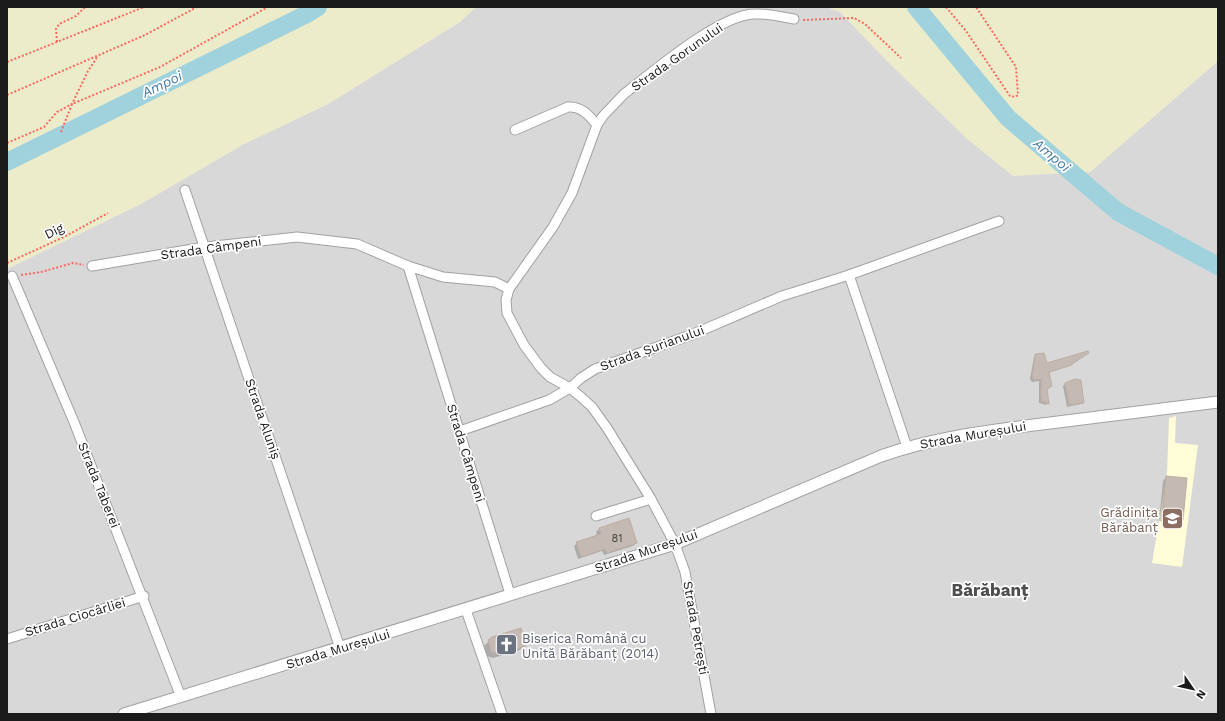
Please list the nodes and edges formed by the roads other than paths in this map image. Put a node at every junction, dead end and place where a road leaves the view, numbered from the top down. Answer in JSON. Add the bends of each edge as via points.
{"nodes":[{"id":1,"x":794,"y":19,"type":"road end"},
{"id":2,"x":597,"y":125,"type":"junction"},
{"id":3,"x":515,"y":130,"type":"dead end"},
{"id":4,"x":185,"y":190,"type":"dead end"},
{"id":5,"x":999,"y":221,"type":"dead end"},
{"id":6,"x":205,"y":247,"type":"junction"},
{"id":7,"x":92,"y":266,"type":"road end"},
{"id":8,"x":408,"y":266,"type":"junction"},
{"id":9,"x":849,"y":274,"type":"junction"},
{"id":10,"x":12,"y":276,"type":"road end"},
{"id":11,"x":509,"y":289,"type":"junction"},
{"id":12,"x":570,"y":388,"type":"junction"},
{"id":13,"x":1218,"y":402,"type":"edge"},
{"id":14,"x":460,"y":431,"type":"junction"},
{"id":15,"x":907,"y":447,"type":"junction"},
{"id":16,"x":651,"y":499,"type":"junction"},
{"id":17,"x":596,"y":516,"type":"dead end"},
{"id":18,"x":675,"y":544,"type":"junction"},
{"id":19,"x":510,"y":594,"type":"junction"},
{"id":20,"x":144,"y":596,"type":"junction"},
{"id":21,"x":466,"y":610,"type":"junction"},
{"id":22,"x":7,"y":638,"type":"edge"},
{"id":23,"x":340,"y":648,"type":"junction"},
{"id":24,"x":181,"y":697,"type":"junction"},
{"id":25,"x":124,"y":714,"type":"edge"},
{"id":26,"x":502,"y":714,"type":"edge"},
{"id":27,"x":711,"y":714,"type":"edge"}],
"edges":[{"from":1,"to":2,"type":"street","name":"Strada Gorunului","via":[[755,14],[734,18],[719,26],[624,94]]},
{"from":2,"to":3,"type":"street","via":[[574,106]]},
{"from":2,"to":11,"type":"street","name":"Strada Gorunului","via":[[572,192],[552,228]]},
{"from":4,"to":6,"type":"street","name":"Strada Aluniș"},
{"from":5,"to":9,"type":"street","name":"Strada Șurianului"},
{"from":6,"to":7,"type":"street","name":"Strada Câmpeni"},
{"from":6,"to":8,"type":"street","name":"Strada Câmpeni","via":[[297,237],[344,241],[358,244]]},
{"from":6,"to":23,"type":"street","name":"Strada Aluniș"},
{"from":8,"to":11,"type":"street","name":"Strada Câmpeni","via":[[443,277],[495,282]]},
{"from":8,"to":14,"type":"street","name":"Strada Câmpeni"},
{"from":9,"to":12,"type":"street","name":"Strada Șurianului","via":[[782,296],[691,335],[595,369]]},
{"from":9,"to":15,"type":"street"},
{"from":10,"to":20,"type":"street","name":"Strada Taberei"},
{"from":11,"to":12,"type":"street","name":"Strada Gorunului","via":[[506,300],[507,313],[524,344],[550,377]]},
{"from":12,"to":14,"type":"street","name":"Strada Șurianului","via":[[549,400]]},
{"from":12,"to":16,"type":"street","name":"Strada Gorunului","via":[[592,408],[607,428]]},
{"from":13,"to":15,"type":"street","name":"Strada Mureșului","via":[[995,430],[943,438]]},
{"from":14,"to":19,"type":"street","name":"Strada Câmpeni"},
{"from":15,"to":18,"type":"street","name":"Strada Mureșului","via":[[880,456]]},
{"from":16,"to":17,"type":"street"},
{"from":16,"to":18,"type":"street","name":"Strada Gorunului"},
{"from":18,"to":19,"type":"street","name":"Strada Mureșului"},
{"from":18,"to":27,"type":"street","name":"Strada Petrești","via":[[685,572]]},
{"from":19,"to":21,"type":"street","name":"Strada Mureșului"},
{"from":20,"to":22,"type":"street","name":"Strada Ciocârliei"},
{"from":20,"to":24,"type":"street","name":"Strada Taberei"},
{"from":21,"to":23,"type":"street","name":"Strada Mureșului"},
{"from":21,"to":26,"type":"street"},
{"from":23,"to":24,"type":"street","name":"Strada Mureșului"},
{"from":24,"to":25,"type":"street","name":"Strada Mureșului"}]}
